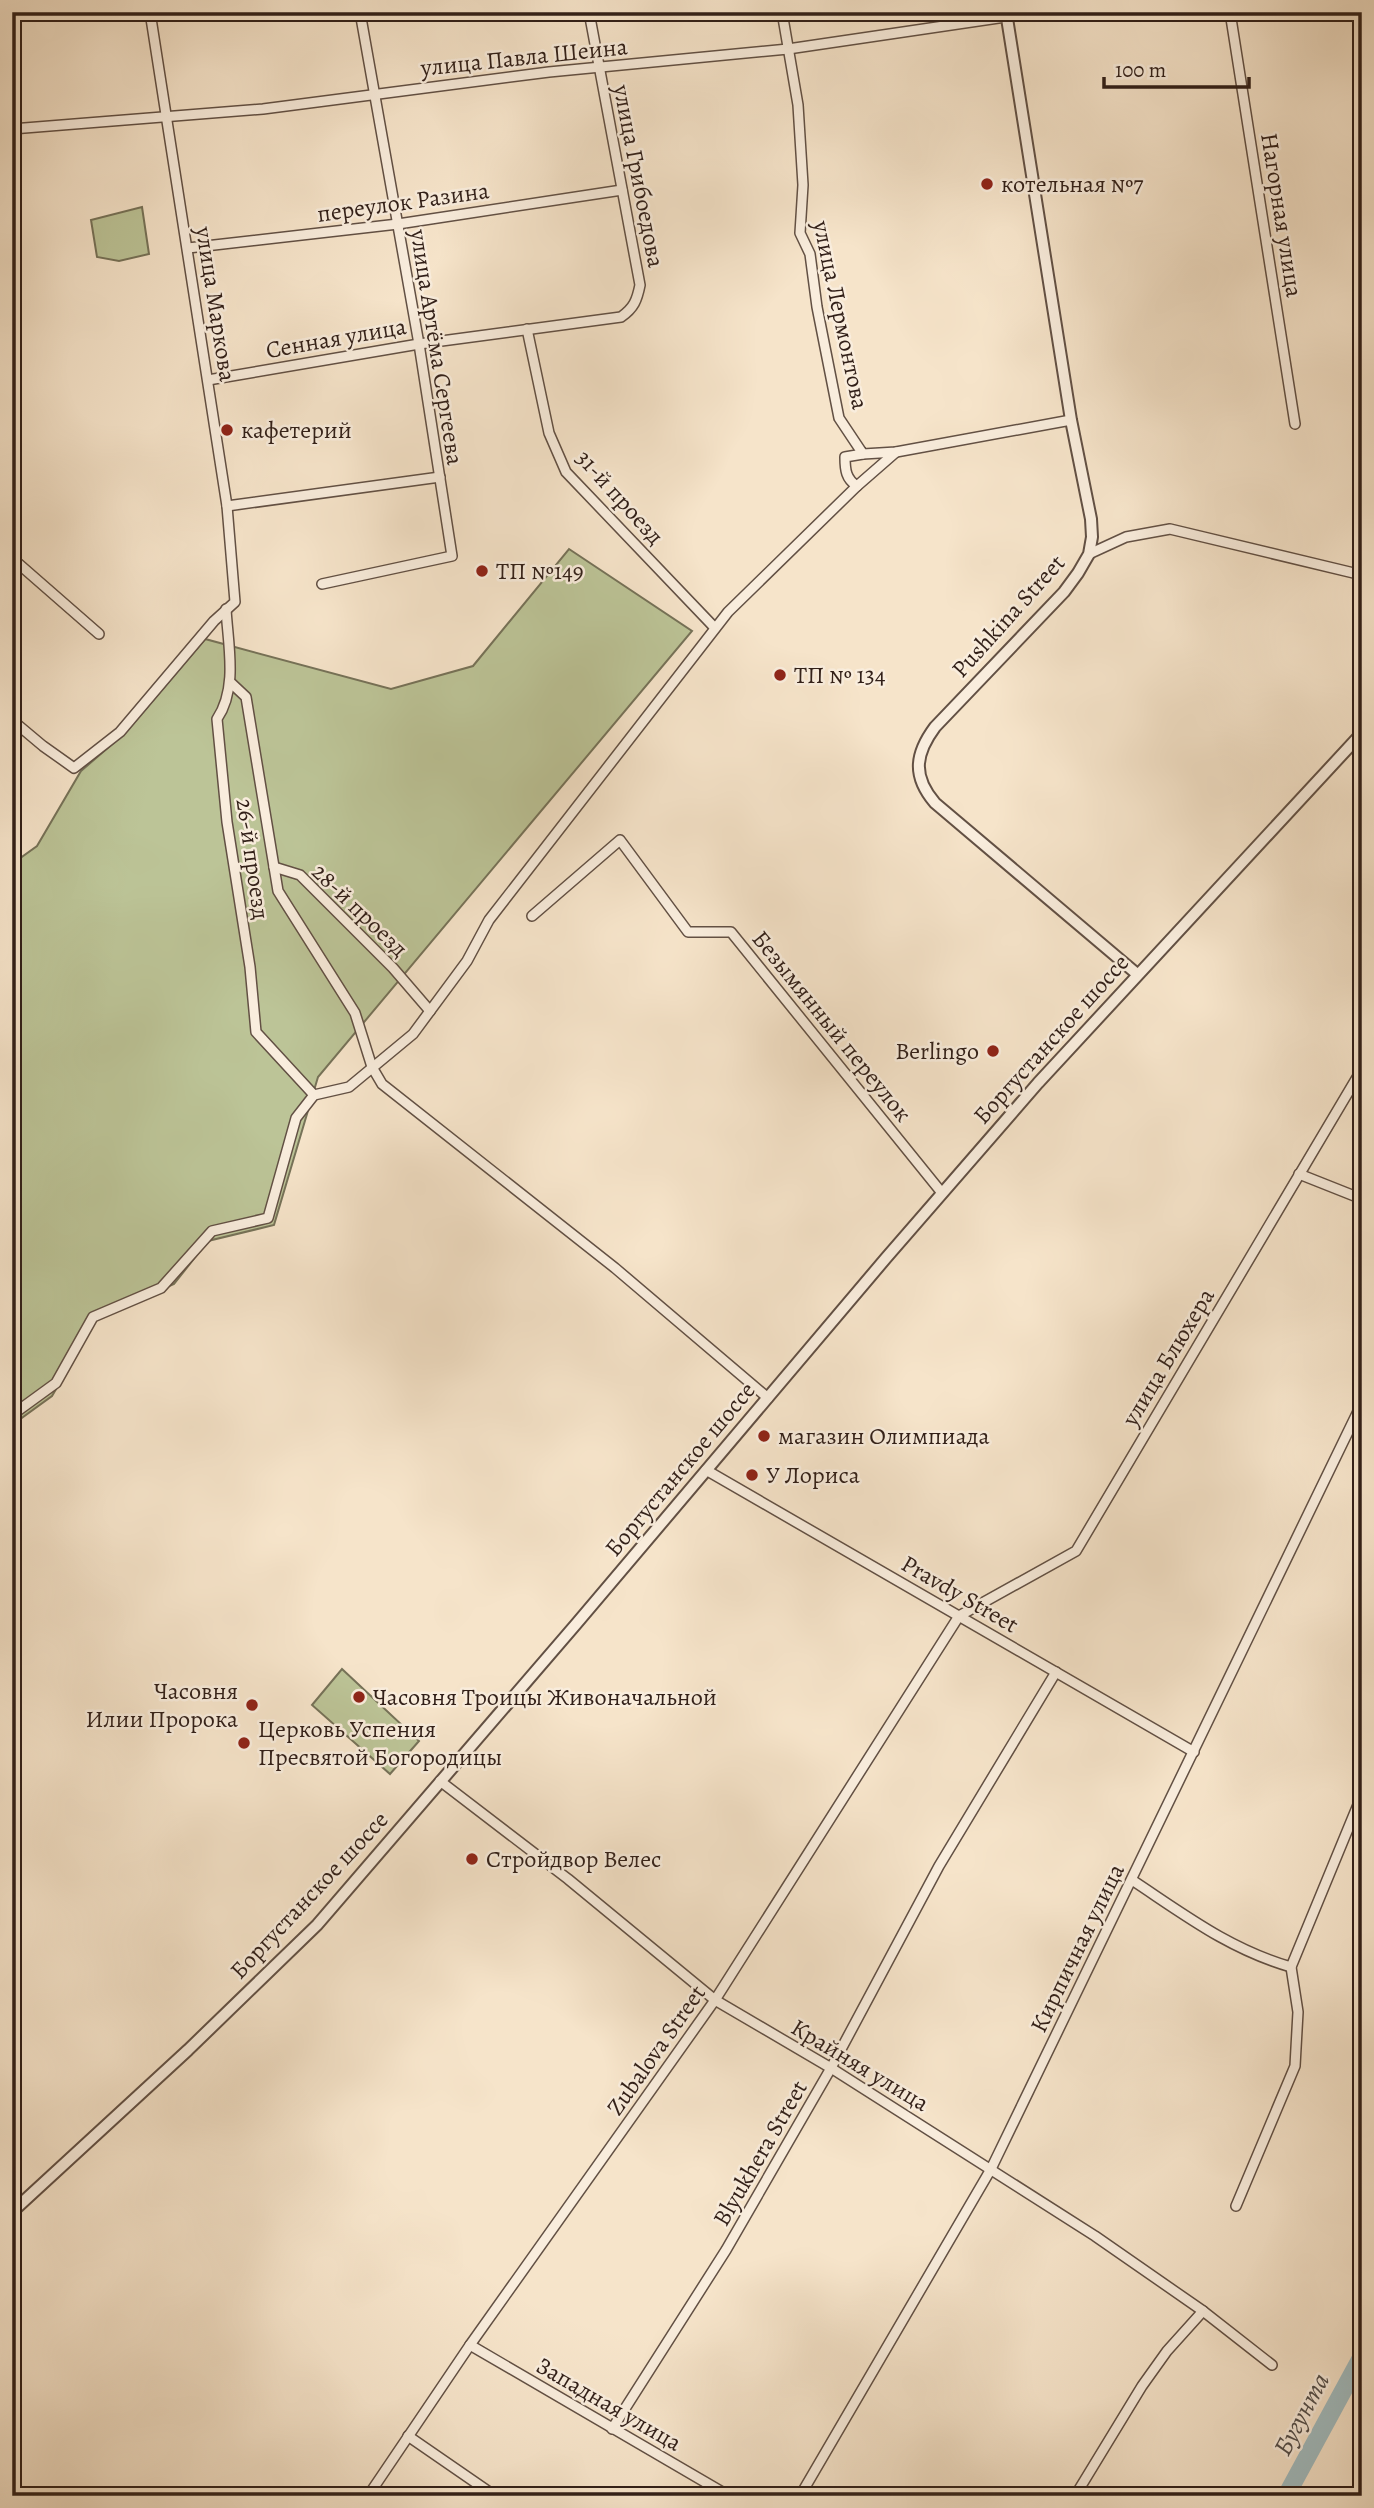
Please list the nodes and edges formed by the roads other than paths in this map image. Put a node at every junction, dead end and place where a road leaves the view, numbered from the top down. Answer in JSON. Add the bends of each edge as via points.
{"nodes":[{"id":1,"x":150,"y":12,"type":"edge"},
{"id":2,"x":360,"y":12,"type":"edge"},
{"id":3,"x":589,"y":12,"type":"edge"},
{"id":4,"x":782,"y":12,"type":"edge"},
{"id":5,"x":1039,"y":12,"type":"edge"},
{"id":6,"x":1230,"y":12,"type":"edge"},
{"id":7,"x":1007,"y":15,"type":"edge"},
{"id":8,"x":788,"y":49,"type":"junction"},
{"id":9,"x":600,"y":69,"type":"junction"},
{"id":10,"x":373,"y":94,"type":"junction"},
{"id":11,"x":167,"y":118,"type":"junction"},
{"id":12,"x":12,"y":129,"type":"edge"},
{"id":13,"x":622,"y":190,"type":"junction"},
{"id":14,"x":398,"y":224,"type":"junction"},
{"id":15,"x":188,"y":248,"type":"junction"},
{"id":16,"x":634,"y":306,"type":"joint"},
{"id":17,"x":527,"y":329,"type":"junction"},
{"id":18,"x":419,"y":344,"type":"junction"},
{"id":19,"x":208,"y":380,"type":"junction"},
{"id":20,"x":1072,"y":420,"type":"junction"},
{"id":21,"x":1295,"y":424,"type":"dead end"},
{"id":22,"x":896,"y":452,"type":"junction"},
{"id":23,"x":863,"y":454,"type":"junction"},
{"id":24,"x":440,"y":477,"type":"junction"},
{"id":25,"x":857,"y":486,"type":"junction"},
{"id":26,"x":227,"y":506,"type":"junction"},
{"id":27,"x":1089,"y":554,"type":"junction"},
{"id":28,"x":12,"y":558,"type":"edge"},
{"id":29,"x":1362,"y":575,"type":"edge"},
{"id":30,"x":322,"y":584,"type":"dead end"},
{"id":31,"x":226,"y":609,"type":"junction"},
{"id":32,"x":715,"y":628,"type":"junction"},
{"id":33,"x":99,"y":634,"type":"dead end"},
{"id":34,"x":230,"y":682,"type":"junction"},
{"id":35,"x":12,"y":720,"type":"edge"},
{"id":36,"x":1362,"y":733,"type":"edge"},
{"id":37,"x":274,"y":867,"type":"junction"},
{"id":38,"x":532,"y":916,"type":"dead end"},
{"id":39,"x":1137,"y":974,"type":"junction"},
{"id":40,"x":430,"y":1010,"type":"junction"},
{"id":41,"x":372,"y":1068,"type":"junction"},
{"id":42,"x":1362,"y":1069,"type":"edge"},
{"id":43,"x":314,"y":1095,"type":"junction"},
{"id":44,"x":1299,"y":1174,"type":"junction"},
{"id":45,"x":942,"y":1193,"type":"junction"},
{"id":46,"x":1362,"y":1199,"type":"edge"},
{"id":47,"x":768,"y":1398,"type":"junction"},
{"id":48,"x":1362,"y":1403,"type":"edge"},
{"id":49,"x":12,"y":1415,"type":"edge"},
{"id":50,"x":706,"y":1470,"type":"junction"},
{"id":51,"x":959,"y":1616,"type":"junction"},
{"id":52,"x":1056,"y":1672,"type":"junction"},
{"id":53,"x":1194,"y":1752,"type":"junction"},
{"id":54,"x":440,"y":1781,"type":"junction"},
{"id":55,"x":1362,"y":1795,"type":"edge"},
{"id":56,"x":1132,"y":1880,"type":"junction"},
{"id":57,"x":1291,"y":1967,"type":"junction"},
{"id":58,"x":715,"y":2000,"type":"junction"},
{"id":59,"x":831,"y":2068,"type":"junction"},
{"id":60,"x":991,"y":2169,"type":"junction"},
{"id":61,"x":1236,"y":2206,"type":"dead end"},
{"id":62,"x":12,"y":2213,"type":"edge"},
{"id":63,"x":1203,"y":2311,"type":"junction"},
{"id":64,"x":470,"y":2345,"type":"junction"},
{"id":65,"x":1272,"y":2365,"type":"dead end"},
{"id":66,"x":612,"y":2429,"type":"junction"},
{"id":67,"x":408,"y":2437,"type":"junction"},
{"id":68,"x":368,"y":2496,"type":"edge"},
{"id":69,"x":495,"y":2496,"type":"edge"},
{"id":70,"x":729,"y":2496,"type":"edge"},
{"id":71,"x":800,"y":2496,"type":"edge"},
{"id":72,"x":1075,"y":2496,"type":"edge"}],
"edges":[{"from":1,"to":11,"type":"street","name":"улица Маркова"},
{"from":2,"to":10,"type":"street","name":"улица Артёма Сергеева"},
{"from":3,"to":9,"type":"street","name":"улица Грибоедова"},
{"from":4,"to":8,"type":"street","name":"улица Лермонтова"},
{"from":5,"to":7,"type":"street","name":"улица Павла Шеина"},
{"from":6,"to":21,"type":"street","name":"Нагорная улица"},
{"from":7,"to":8,"type":"street","name":"улица Павла Шеина"},
{"from":7,"to":20,"type":"street","name":"Pushkina Street"},
{"from":8,"to":9,"type":"street","name":"улица Павла Шеина"},
{"from":8,"to":23,"type":"street","name":"улица Лермонтова","via":[[800,132],[800,233],[810,254],[839,418]]},
{"from":9,"to":10,"type":"street","name":"улица Павла Шеина"},
{"from":9,"to":13,"type":"street","name":"улица Грибоедова"},
{"from":10,"to":11,"type":"street","name":"улица Павла Шеина"},
{"from":10,"to":14,"type":"street","name":"улица Артёма Сергеева"},
{"from":11,"to":12,"type":"street","name":"улица Павла Шеина"},
{"from":11,"to":15,"type":"street","name":"улица Маркова"},
{"from":13,"to":14,"type":"street","name":"переулок Разина"},
{"from":13,"to":16,"type":"street","name":"улица Грибоедова","via":[[640,285]]},
{"from":14,"to":15,"type":"street","name":"переулок Разина"},
{"from":14,"to":18,"type":"street","name":"улица Артёма Сергеева"},
{"from":15,"to":19,"type":"street","name":"улица Маркова"},
{"from":16,"to":17,"type":"street","name":"Сенная улица","via":[[621,317]]},
{"from":17,"to":18,"type":"street","name":"Сенная улица"},
{"from":17,"to":32,"type":"street","name":"31-й проезд","via":[[549,433],[566,472]]},
{"from":18,"to":19,"type":"street","name":"Сенная улица"},
{"from":18,"to":24,"type":"street","name":"улица Артёма Сергеева"},
{"from":19,"to":26,"type":"street","name":"улица Маркова"},
{"from":20,"to":22,"type":"street"},
{"from":20,"to":27,"type":"street","name":"Pushkina Street","via":[[1091,519]]},
{"from":22,"to":23,"type":"street"},
{"from":22,"to":25,"type":"street"},
{"from":23,"to":25,"type":"street","via":[[845,457],[845,471]]},
{"from":24,"to":26,"type":"street"},
{"from":24,"to":30,"type":"street","name":"улица Артёма Сергеева","via":[[452,556]]},
{"from":25,"to":32,"type":"street"},
{"from":26,"to":31,"type":"street","name":"улица Маркова","via":[[234,602]]},
{"from":27,"to":29,"type":"street","via":[[1126,537],[1170,528]]},
{"from":27,"to":39,"type":"street","name":"Pushkina Street","via":[[1064,592],[935,727],[924,742],[919,771],[923,788],[935,803]]},
{"from":28,"to":33,"type":"street"},
{"from":31,"to":34,"type":"street","name":"26-й проезд"},
{"from":31,"to":35,"type":"street","via":[[120,732],[74,768]]},
{"from":32,"to":40,"type":"street","via":[[489,920],[467,961]]},
{"from":34,"to":37,"type":"street","name":"28-й проезд","via":[[246,697]]},
{"from":34,"to":43,"type":"street","name":"26-й проезд","via":[[226,707],[217,719],[256,1032]]},
{"from":36,"to":39,"type":"street","name":"Боргустанское шоссе"},
{"from":37,"to":40,"type":"street","name":"28-й проезд","via":[[300,875]]},
{"from":37,"to":41,"type":"street","via":[[278,891],[355,1013]]},
{"from":38,"to":45,"type":"street","name":"Безымянный переулок","via":[[620,840],[688,932],[732,932]]},
{"from":39,"to":45,"type":"street","name":"Боргустанское шоссе"},
{"from":40,"to":41,"type":"street","via":[[413,1034]]},
{"from":41,"to":43,"type":"street","via":[[349,1087]]},
{"from":41,"to":47,"type":"street","via":[[382,1084],[615,1268]]},
{"from":42,"to":44,"type":"street","name":"улица Блюхера"},
{"from":43,"to":49,"type":"street","via":[[296,1118],[268,1218],[212,1231],[161,1288],[93,1317],[56,1383]]},
{"from":44,"to":46,"type":"street"},
{"from":44,"to":51,"type":"street","name":"улица Блюхера","via":[[1076,1551]]},
{"from":45,"to":47,"type":"street","name":"Боргустанское шоссе"},
{"from":47,"to":50,"type":"street","name":"Боргустанское шоссе"},
{"from":48,"to":53,"type":"street","name":"Кирпичная улица"},
{"from":50,"to":51,"type":"street","name":"Pravdy Street"},
{"from":50,"to":54,"type":"street","name":"Боргустанское шоссе"},
{"from":51,"to":52,"type":"street","name":"Pravdy Street"},
{"from":51,"to":58,"type":"street","name":"Zubalova Street"},
{"from":52,"to":53,"type":"street","name":"Pravdy Street"},
{"from":52,"to":59,"type":"street","name":"Blyukhera Street","via":[[939,1866]]},
{"from":53,"to":56,"type":"street","name":"Кирпичная улица"},
{"from":54,"to":58,"type":"street","name":"Крайняя улица","via":[[569,1879]]},
{"from":54,"to":62,"type":"street","name":"Боргустанское шоссе","via":[[317,1925]]},
{"from":55,"to":57,"type":"street"},
{"from":56,"to":57,"type":"street","via":[[1215,1936]]},
{"from":56,"to":60,"type":"street","name":"Кирпичная улица"},
{"from":57,"to":61,"type":"street","via":[[1298,2012],[1295,2066]]},
{"from":58,"to":59,"type":"street","name":"Крайняя улица"},
{"from":58,"to":64,"type":"street","name":"Zubalova Street"},
{"from":59,"to":60,"type":"street","name":"Крайняя улица"},
{"from":59,"to":66,"type":"street","name":"Blyukhera Street","via":[[726,2249]]},
{"from":60,"to":63,"type":"street","name":"Крайняя улица"},
{"from":60,"to":71,"type":"street","name":"Кирпичная улица"},
{"from":63,"to":65,"type":"street","name":"Крайняя улица"},
{"from":63,"to":72,"type":"street","via":[[1142,2386]]},
{"from":64,"to":66,"type":"street","name":"Западная улица"},
{"from":64,"to":67,"type":"street","name":"Zubalova Street"},
{"from":66,"to":70,"type":"street","name":"Западная улица"},
{"from":67,"to":68,"type":"street","name":"Zubalova Street"},
{"from":67,"to":69,"type":"street"}]}
